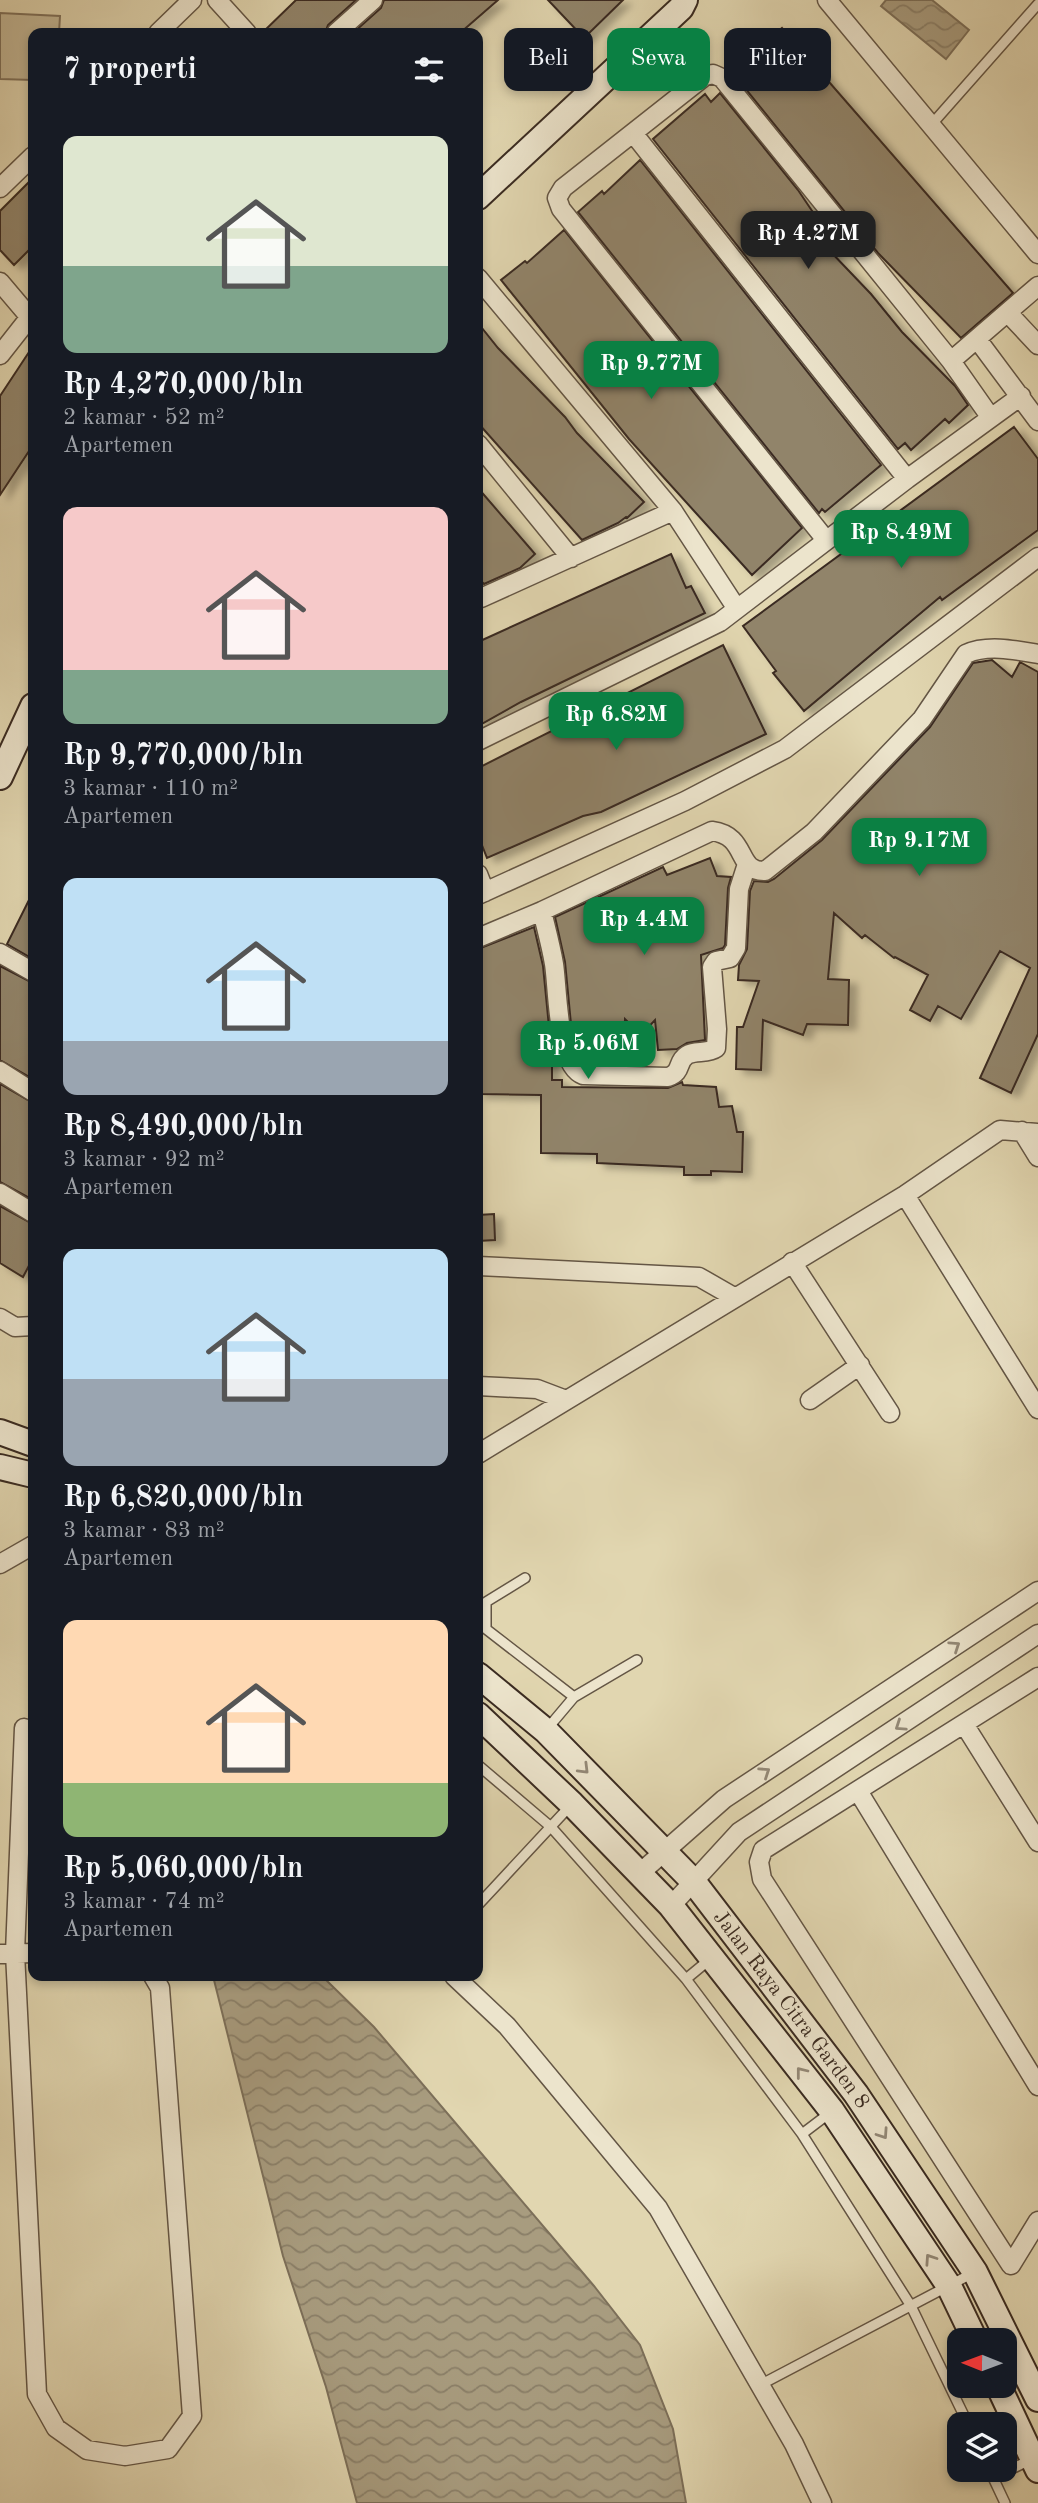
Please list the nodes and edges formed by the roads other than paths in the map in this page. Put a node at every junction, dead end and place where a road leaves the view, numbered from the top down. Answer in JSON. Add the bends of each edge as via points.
{"nodes":[{"id":1,"x":192,"y":0,"type":"edge"},
{"id":2,"x":217,"y":0,"type":"edge"},
{"id":3,"x":373,"y":0,"type":"edge"},
{"id":4,"x":707,"y":0,"type":"edge"},
{"id":5,"x":827,"y":0,"type":"edge"},
{"id":6,"x":683,"y":4,"type":"edge"},
{"id":7,"x":1038,"y":4,"type":"edge"},
{"id":8,"x":163,"y":28,"type":"edge"},
{"id":9,"x":242,"y":28,"type":"edge"},
{"id":10,"x":342,"y":28,"type":"edge"},
{"id":11,"x":932,"y":124,"type":"junction"},
{"id":12,"x":633,"y":133,"type":"junction"},
{"id":13,"x":28,"y":161,"type":"edge"},
{"id":14,"x":0,"y":188,"type":"edge"},
{"id":15,"x":483,"y":192,"type":"edge"},
{"id":16,"x":1038,"y":254,"type":"edge"},
{"id":17,"x":0,"y":282,"type":"edge"},
{"id":18,"x":483,"y":284,"type":"edge"},
{"id":19,"x":1038,"y":286,"type":"edge"},
{"id":20,"x":28,"y":313,"type":"edge"},
{"id":21,"x":1009,"y":313,"type":"junction"},
{"id":22,"x":28,"y":322,"type":"edge"},
{"id":23,"x":977,"y":339,"type":"junction"},
{"id":24,"x":1038,"y":345,"type":"edge"},
{"id":25,"x":0,"y":355,"type":"edge"},
{"id":26,"x":951,"y":361,"type":"junction"},
{"id":27,"x":1021,"y":396,"type":"junction"},
{"id":28,"x":991,"y":418,"type":"junction"},
{"id":29,"x":1038,"y":421,"type":"edge"},
{"id":30,"x":483,"y":450,"type":"edge"},
{"id":31,"x":907,"y":479,"type":"junction"},
{"id":32,"x":674,"y":511,"type":"junction"},
{"id":33,"x":826,"y":540,"type":"junction"},
{"id":34,"x":1038,"y":557,"type":"edge"},
{"id":35,"x":571,"y":558,"type":"junction"},
{"id":36,"x":483,"y":596,"type":"edge"},
{"id":37,"x":737,"y":609,"type":"junction"},
{"id":38,"x":1035,"y":649,"type":"edge"},
{"id":39,"x":28,"y":717,"type":"edge"},
{"id":40,"x":483,"y":739,"type":"edge"},
{"id":41,"x":0,"y":777,"type":"edge"},
{"id":42,"x":747,"y":864,"type":"junction"},
{"id":43,"x":483,"y":893,"type":"edge"},
{"id":44,"x":542,"y":911,"type":"junction"},
{"id":45,"x":483,"y":936,"type":"edge"},
{"id":46,"x":0,"y":953,"type":"edge"},
{"id":47,"x":28,"y":969,"type":"edge"},
{"id":48,"x":0,"y":1072,"type":"edge"},
{"id":49,"x":28,"y":1089,"type":"edge"},
{"id":50,"x":1030,"y":1132,"type":"edge"},
{"id":51,"x":1038,"y":1157,"type":"edge"},
{"id":52,"x":0,"y":1193,"type":"edge"},
{"id":53,"x":905,"y":1195,"type":"junction"},
{"id":54,"x":28,"y":1210,"type":"edge"},
{"id":55,"x":792,"y":1262,"type":"junction"},
{"id":56,"x":483,"y":1266,"type":"edge"},
{"id":57,"x":734,"y":1297,"type":"junction"},
{"id":58,"x":0,"y":1318,"type":"edge"},
{"id":59,"x":28,"y":1327,"type":"edge"},
{"id":60,"x":860,"y":1365,"type":"junction"},
{"id":61,"x":483,"y":1386,"type":"edge"},
{"id":62,"x":566,"y":1400,"type":"junction"},
{"id":63,"x":810,"y":1400,"type":"dead end"},
{"id":64,"x":1038,"y":1409,"type":"edge"},
{"id":65,"x":890,"y":1413,"type":"dead end"},
{"id":66,"x":0,"y":1432,"type":"edge"},
{"id":67,"x":28,"y":1442,"type":"edge"},
{"id":68,"x":483,"y":1451,"type":"edge"},
{"id":69,"x":0,"y":1467,"type":"edge"},
{"id":70,"x":28,"y":1474,"type":"edge"},
{"id":71,"x":28,"y":1548,"type":"edge"},
{"id":72,"x":0,"y":1564,"type":"edge"},
{"id":73,"x":525,"y":1578,"type":"dead end"},
{"id":74,"x":1038,"y":1591,"type":"edge"},
{"id":75,"x":1038,"y":1634,"type":"edge"},
{"id":76,"x":637,"y":1660,"type":"dead end"},
{"id":77,"x":1038,"y":1677,"type":"edge"},
{"id":78,"x":483,"y":1679,"type":"edge"},
{"id":79,"x":574,"y":1697,"type":"junction"},
{"id":80,"x":483,"y":1720,"type":"edge"},
{"id":81,"x":964,"y":1724,"type":"junction"},
{"id":82,"x":24,"y":1728,"type":"dead end"},
{"id":83,"x":546,"y":1731,"type":"junction"},
{"id":84,"x":483,"y":1769,"type":"edge"},
{"id":85,"x":858,"y":1791,"type":"junction"},
{"id":86,"x":572,"y":1804,"type":"junction"},
{"id":87,"x":551,"y":1826,"type":"junction"},
{"id":88,"x":1038,"y":1842,"type":"edge"},
{"id":89,"x":664,"y":1850,"type":"junction"},
{"id":90,"x":640,"y":1873,"type":"junction"},
{"id":91,"x":693,"y":1881,"type":"junction"},
{"id":92,"x":483,"y":1900,"type":"edge"},
{"id":93,"x":671,"y":1906,"type":"junction"},
{"id":94,"x":16,"y":1953,"type":"edge"},
{"id":95,"x":711,"y":1959,"type":"junction"},
{"id":96,"x":686,"y":1979,"type":"junction"},
{"id":97,"x":156,"y":1981,"type":"edge"},
{"id":98,"x":459,"y":1981,"type":"edge"},
{"id":99,"x":1038,"y":2086,"type":"edge"},
{"id":100,"x":832,"y":2111,"type":"junction"},
{"id":101,"x":802,"y":2134,"type":"junction"},
{"id":102,"x":1038,"y":2221,"type":"edge"},
{"id":103,"x":975,"y":2272,"type":"junction"},
{"id":104,"x":949,"y":2286,"type":"junction"},
{"id":105,"x":911,"y":2306,"type":"junction"},
{"id":106,"x":969,"y":2328,"type":"edge"},
{"id":107,"x":760,"y":2385,"type":"junction"},
{"id":108,"x":1004,"y":2398,"type":"edge"},
{"id":109,"x":1038,"y":2399,"type":"edge"},
{"id":110,"x":962,"y":2412,"type":"edge"},
{"id":111,"x":1035,"y":2464,"type":"edge"},
{"id":112,"x":1017,"y":2468,"type":"edge"},
{"id":113,"x":996,"y":2482,"type":"edge"},
{"id":114,"x":822,"y":2503,"type":"edge"},
{"id":115,"x":1006,"y":2503,"type":"edge"}],
"edges":[{"from":1,"to":8,"type":"street"},
{"from":2,"to":9,"type":"street"},
{"from":3,"to":10,"type":"street"},
{"from":4,"to":6,"type":"street"},
{"from":5,"to":11,"type":"street"},
{"from":6,"to":15,"type":"street"},
{"from":7,"to":11,"type":"lane"},
{"from":11,"to":16,"type":"street"},
{"from":12,"to":26,"type":"street","via":[[705,76],[722,78]]},
{"from":12,"to":31,"type":"street"},
{"from":12,"to":33,"type":"street","via":[[563,188],[557,198],[561,209]]},
{"from":13,"to":14,"type":"street"},
{"from":17,"to":20,"type":"street"},
{"from":18,"to":32,"type":"street"},
{"from":19,"to":21,"type":"street"},
{"from":21,"to":23,"type":"street"},
{"from":21,"to":24,"type":"street"},
{"from":22,"to":25,"type":"street"},
{"from":23,"to":26,"type":"street"},
{"from":23,"to":27,"type":"street"},
{"from":26,"to":28,"type":"street"},
{"from":27,"to":28,"type":"street"},
{"from":27,"to":29,"type":"street"},
{"from":28,"to":31,"type":"street"},
{"from":30,"to":35,"type":"street"},
{"from":31,"to":33,"type":"street"},
{"from":32,"to":35,"type":"street"},
{"from":32,"to":37,"type":"street"},
{"from":33,"to":37,"type":"street"},
{"from":34,"to":43,"type":"street","via":[[785,749],[685,801]]},
{"from":35,"to":36,"type":"street"},
{"from":37,"to":40,"type":"street","via":[[701,633]]},
{"from":38,"to":42,"type":"street","via":[[976,649],[966,654],[922,719],[814,832],[765,871]]},
{"from":39,"to":41,"type":"street"},
{"from":42,"to":44,"type":"street","via":[[734,839],[712,831]]},
{"from":42,"to":44,"type":"street","via":[[739,889],[736,948],[730,958],[716,961],[712,967],[716,1048],[687,1055],[679,1070],[667,1077],[575,1071],[564,1042]]},
{"from":44,"to":45,"type":"street"},
{"from":46,"to":47,"type":"street"},
{"from":48,"to":49,"type":"street"},
{"from":50,"to":51,"type":"street"},
{"from":50,"to":53,"type":"street","via":[[1000,1130]]},
{"from":52,"to":54,"type":"street"},
{"from":53,"to":55,"type":"street"},
{"from":53,"to":64,"type":"street"},
{"from":55,"to":57,"type":"street"},
{"from":55,"to":60,"type":"street"},
{"from":56,"to":57,"type":"street","via":[[699,1277]]},
{"from":57,"to":62,"type":"street"},
{"from":58,"to":59,"type":"street","via":[[15,1327]]},
{"from":60,"to":63,"type":"street"},
{"from":60,"to":65,"type":"street"},
{"from":61,"to":62,"type":"street","via":[[537,1390]]},
{"from":62,"to":68,"type":"street"},
{"from":66,"to":67,"type":"street"},
{"from":69,"to":70,"type":"street"},
{"from":71,"to":72,"type":"street"},
{"from":73,"to":79,"type":"lane","via":[[486,1602],[486,1629]]},
{"from":89,"to":74,"type":"street","one_way":true,"via":[[724,1799]]},
{"from":75,"to":91,"type":"street","one_way":true,"via":[[739,1832]]},
{"from":76,"to":79,"type":"lane"},
{"from":77,"to":81,"type":"street"},
{"from":78,"to":83,"type":"street","name":"Jalan Raya Citra Garden 8"},
{"from":79,"to":83,"type":"lane"},
{"from":80,"to":86,"type":"street","name":"Jalan Raya Citra Garden 8"},
{"from":81,"to":85,"type":"street"},
{"from":81,"to":88,"type":"street"},
{"from":82,"to":94,"type":"street"},
{"from":83,"to":89,"type":"street","name":"Jalan Raya Citra Garden 8","one_way":true},
{"from":84,"to":87,"type":"lane"},
{"from":85,"to":99,"type":"street"},
{"from":85,"to":102,"type":"street","via":[[763,1850],[762,1879],[1011,2265]]},
{"from":86,"to":87,"type":"lane"},
{"from":86,"to":90,"type":"street","name":"Jalan Raya Citra Garden 8"},
{"from":87,"to":92,"type":"lane"},
{"from":87,"to":96,"type":"lane"},
{"from":89,"to":90,"type":"street"},
{"from":89,"to":91,"type":"street","name":"Jalan Raya Citra Garden 8"},
{"from":90,"to":93,"type":"street","name":"Jalan Raya Citra Garden 8"},
{"from":91,"to":93,"type":"street"},
{"from":91,"to":103,"type":"street","name":"Jalan Raya Citra Garden 8","one_way":true,"via":[[856,2094]]},
{"from":93,"to":95,"type":"street","name":"Jalan Raya Citra Garden 8"},
{"from":94,"to":97,"type":"street","via":[[37,2394],[56,2428],[87,2450],[125,2456],[168,2449],[192,2416]]},
{"from":95,"to":96,"type":"lane"},
{"from":100,"to":95,"type":"street","name":"Jalan Raya Citra Garden 8","one_way":true},
{"from":96,"to":101,"type":"lane"},
{"from":98,"to":107,"type":"street","via":[[507,2026],[659,2208]]},
{"from":100,"to":101,"type":"lane"},
{"from":104,"to":100,"type":"street","name":"Jalan Raya Citra Garden 8","one_way":true},
{"from":101,"to":105,"type":"lane"},
{"from":103,"to":104,"type":"lane"},
{"from":103,"to":109,"type":"street","name":"Jalan Raya Citra Garden 8"},
{"from":104,"to":105,"type":"lane"},
{"from":104,"to":106,"type":"street","name":"Jalan Raya Citra Garden 8"},
{"from":105,"to":107,"type":"lane"},
{"from":105,"to":110,"type":"lane"},
{"from":107,"to":114,"type":"street"},
{"from":108,"to":111,"type":"street"},
{"from":111,"to":112,"type":"lane"},
{"from":113,"to":115,"type":"lane"}]}
